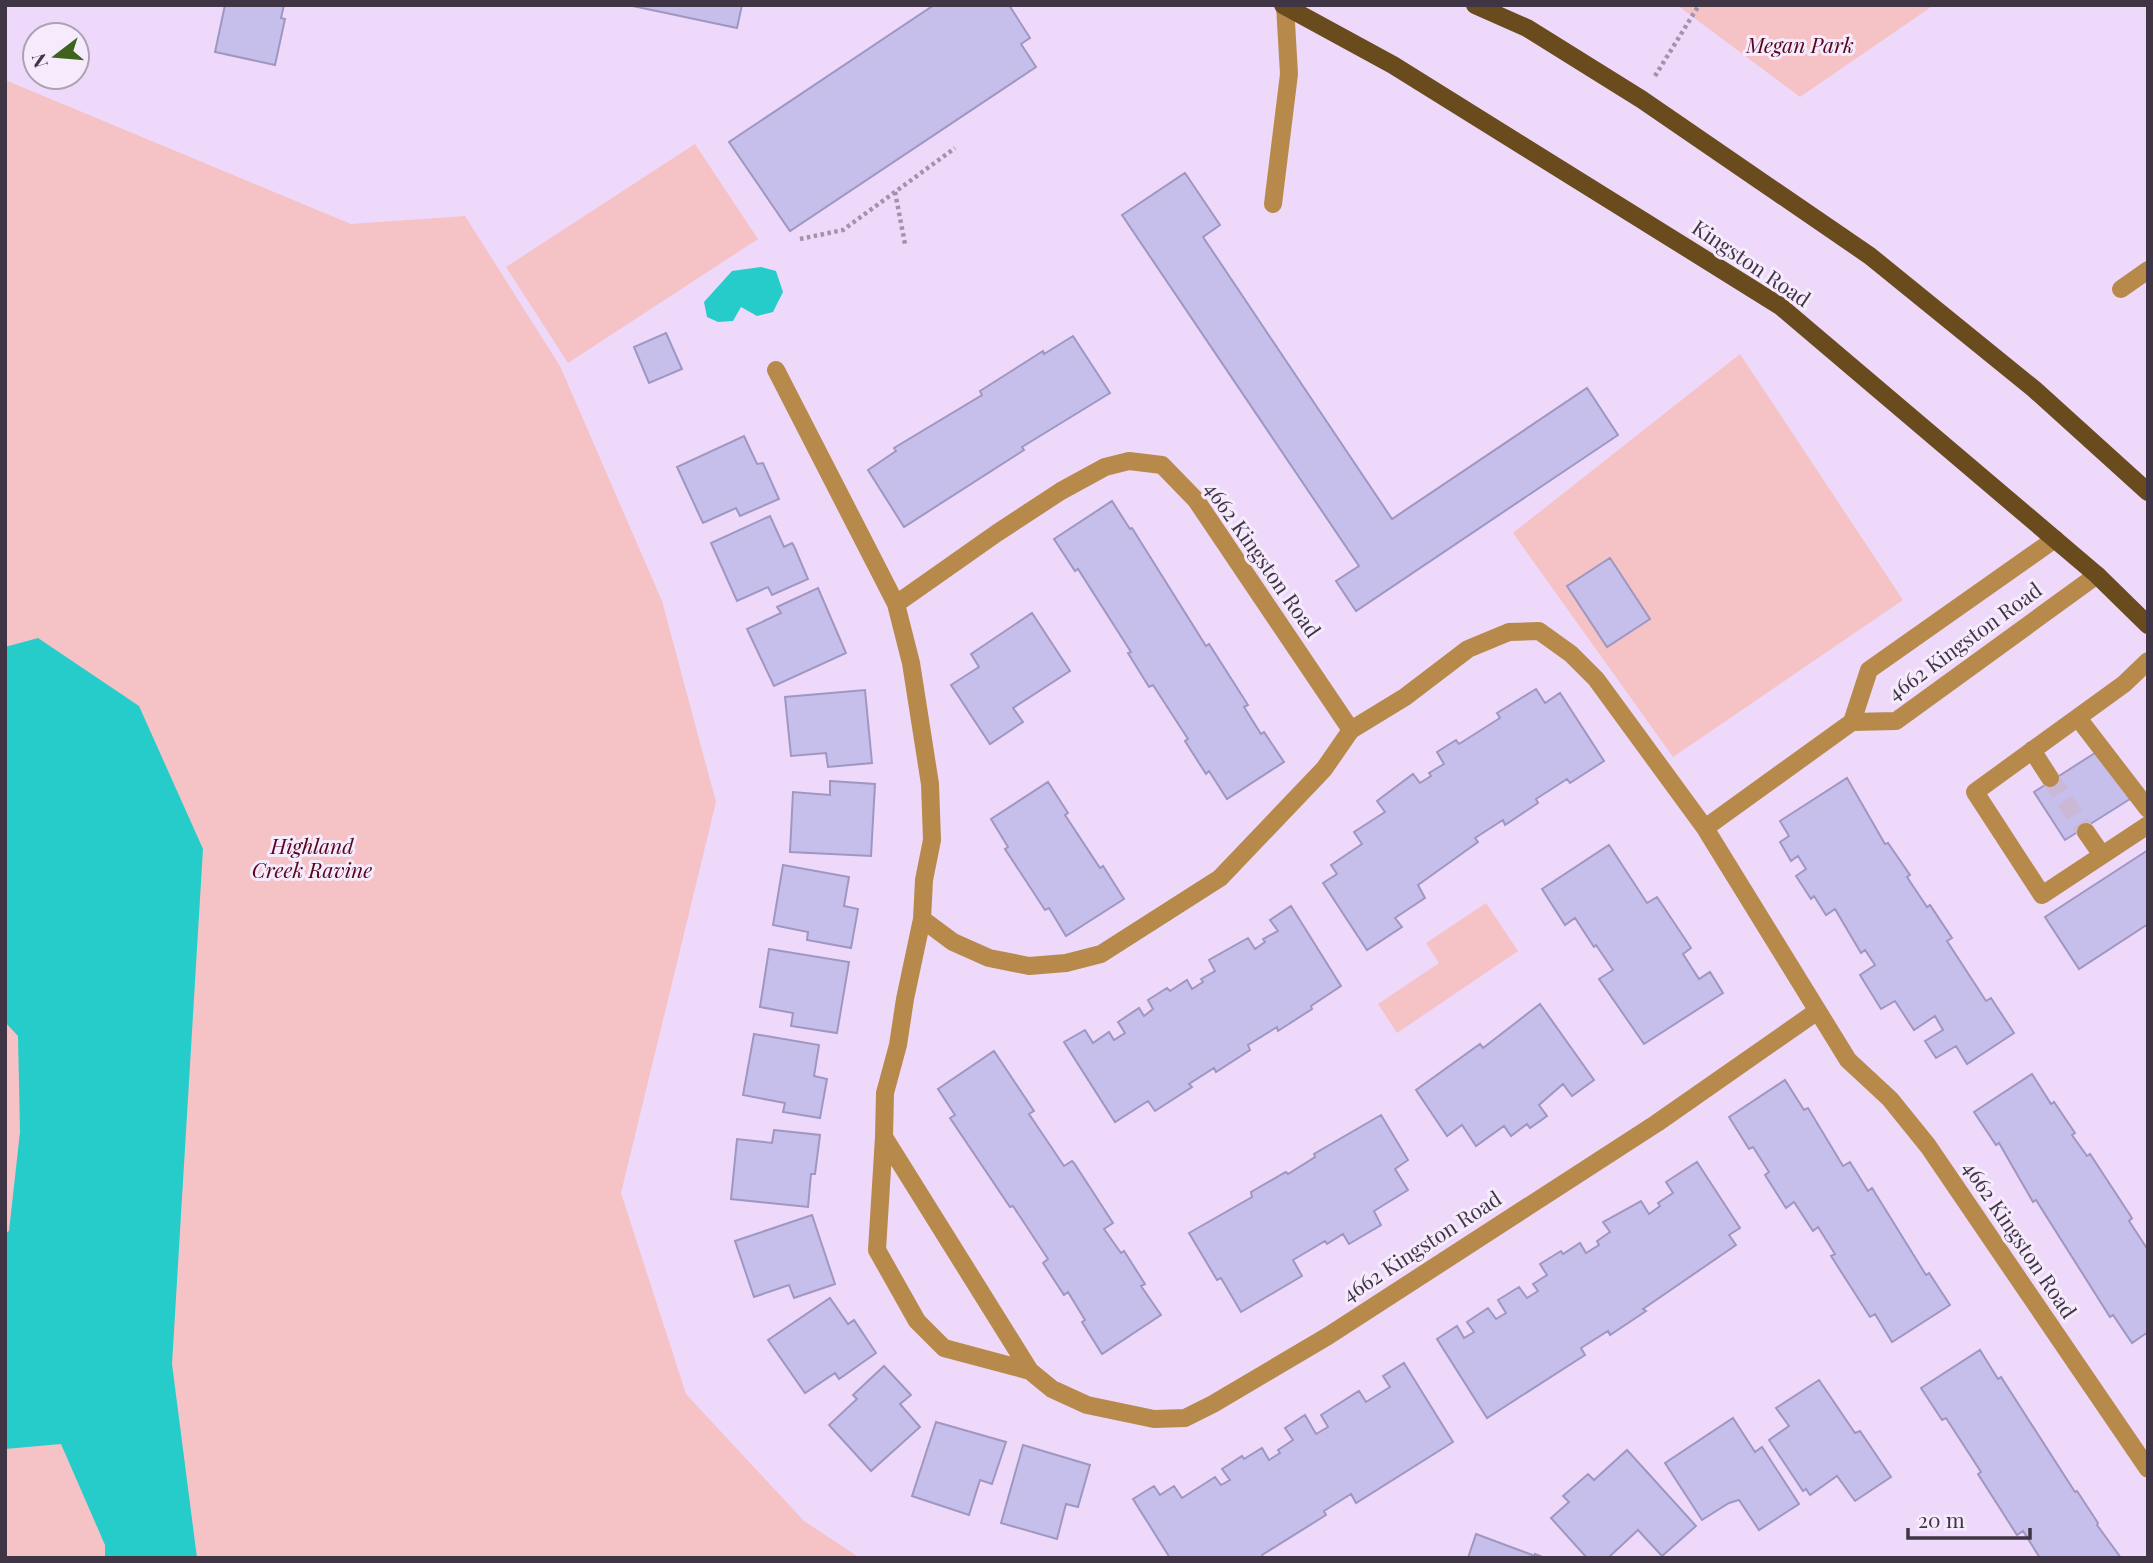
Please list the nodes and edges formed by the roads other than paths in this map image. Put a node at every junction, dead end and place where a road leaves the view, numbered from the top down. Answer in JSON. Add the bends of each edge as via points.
{"nodes":[{"id":1,"x":1475,"y":5,"type":"edge"},
{"id":2,"x":1284,"y":6,"type":"edge"},
{"id":3,"x":1273,"y":204,"type":"dead end"},
{"id":4,"x":2148,"y":270,"type":"edge"},
{"id":5,"x":2121,"y":289,"type":"dead end"},
{"id":6,"x":776,"y":370,"type":"dead end"},
{"id":7,"x":2148,"y":492,"type":"edge"},
{"id":8,"x":2055,"y":540,"type":"junction"},
{"id":9,"x":2097,"y":575,"type":"junction"},
{"id":10,"x":896,"y":604,"type":"junction"},
{"id":11,"x":2148,"y":625,"type":"edge"},
{"id":12,"x":2148,"y":661,"type":"edge"},
{"id":13,"x":2078,"y":718,"type":"junction"},
{"id":14,"x":1852,"y":722,"type":"junction"},
{"id":15,"x":1352,"y":730,"type":"junction"},
{"id":16,"x":2032,"y":750,"type":"junction"},
{"id":17,"x":2050,"y":778,"type":"tunnel mouth"},
{"id":18,"x":2148,"y":809,"type":"edge"},
{"id":19,"x":2148,"y":825,"type":"edge"},
{"id":20,"x":1705,"y":828,"type":"junction"},
{"id":21,"x":2086,"y":832,"type":"tunnel mouth"},
{"id":22,"x":2102,"y":855,"type":"junction"},
{"id":23,"x":922,"y":919,"type":"junction"},
{"id":24,"x":1816,"y":1012,"type":"junction"},
{"id":25,"x":884,"y":1137,"type":"junction"},
{"id":26,"x":1030,"y":1371,"type":"junction"},
{"id":27,"x":2148,"y":1469,"type":"edge"}],
"edges":[{"from":1,"to":7,"type":"main road","via":[[1527,28],[1641,99],[1870,256],[2034,389]]},
{"from":2,"to":3,"type":"lane","via":[[1289,74]]},
{"from":2,"to":8,"type":"main road","name":"Kingston Road","via":[[1393,65],[1780,306]]},
{"from":4,"to":5,"type":"lane"},
{"from":6,"to":10,"type":"lane","name":"4662 Kingston Road"},
{"from":8,"to":9,"type":"main road","name":"Kingston Road"},
{"from":8,"to":14,"type":"lane","name":"4662 Kingston Road","via":[[1869,670]]},
{"from":9,"to":11,"type":"main road","name":"Kingston Road"},
{"from":9,"to":14,"type":"lane","name":"4662 Kingston Road","via":[[1896,721]]},
{"from":10,"to":15,"type":"lane","name":"4662 Kingston Road","via":[[997,533],[1105,467],[1129,461],[1162,465],[1196,500]]},
{"from":10,"to":23,"type":"lane","name":"4662 Kingston Road","via":[[911,663],[930,784],[932,840]]},
{"from":12,"to":13,"type":"lane"},
{"from":13,"to":16,"type":"lane"},
{"from":13,"to":18,"type":"lane"},
{"from":14,"to":20,"type":"lane"},
{"from":15,"to":20,"type":"lane","name":"4662 Kingston Road","via":[[1468,649],[1509,632],[1539,631],[1596,679]]},
{"from":15,"to":23,"type":"lane","name":"4662 Kingston Road","via":[[1324,769],[1220,878],[1101,954],[1029,967],[989,958],[953,942]]},
{"from":16,"to":17,"type":"lane"},
{"from":16,"to":22,"type":"lane","via":[[1975,792],[2042,895]]},
{"from":19,"to":22,"type":"lane"},
{"from":20,"to":24,"type":"lane","name":"4662 Kingston Road"},
{"from":21,"to":22,"type":"lane"},
{"from":23,"to":25,"type":"lane","name":"4662 Kingston Road","via":[[885,1093]]},
{"from":24,"to":26,"type":"lane","name":"4662 Kingston Road","via":[[1657,1123],[1351,1321],[1185,1418],[1154,1419],[1087,1405],[1052,1389]]},
{"from":24,"to":27,"type":"lane","name":"4662 Kingston Road","via":[[1848,1060],[1890,1100],[1928,1146]]},
{"from":25,"to":26,"type":"lane","name":"4662 Kingston Road"},
{"from":25,"to":26,"type":"lane","name":"4662 Kingston Road","via":[[877,1250],[917,1321],[944,1348]]}]}
